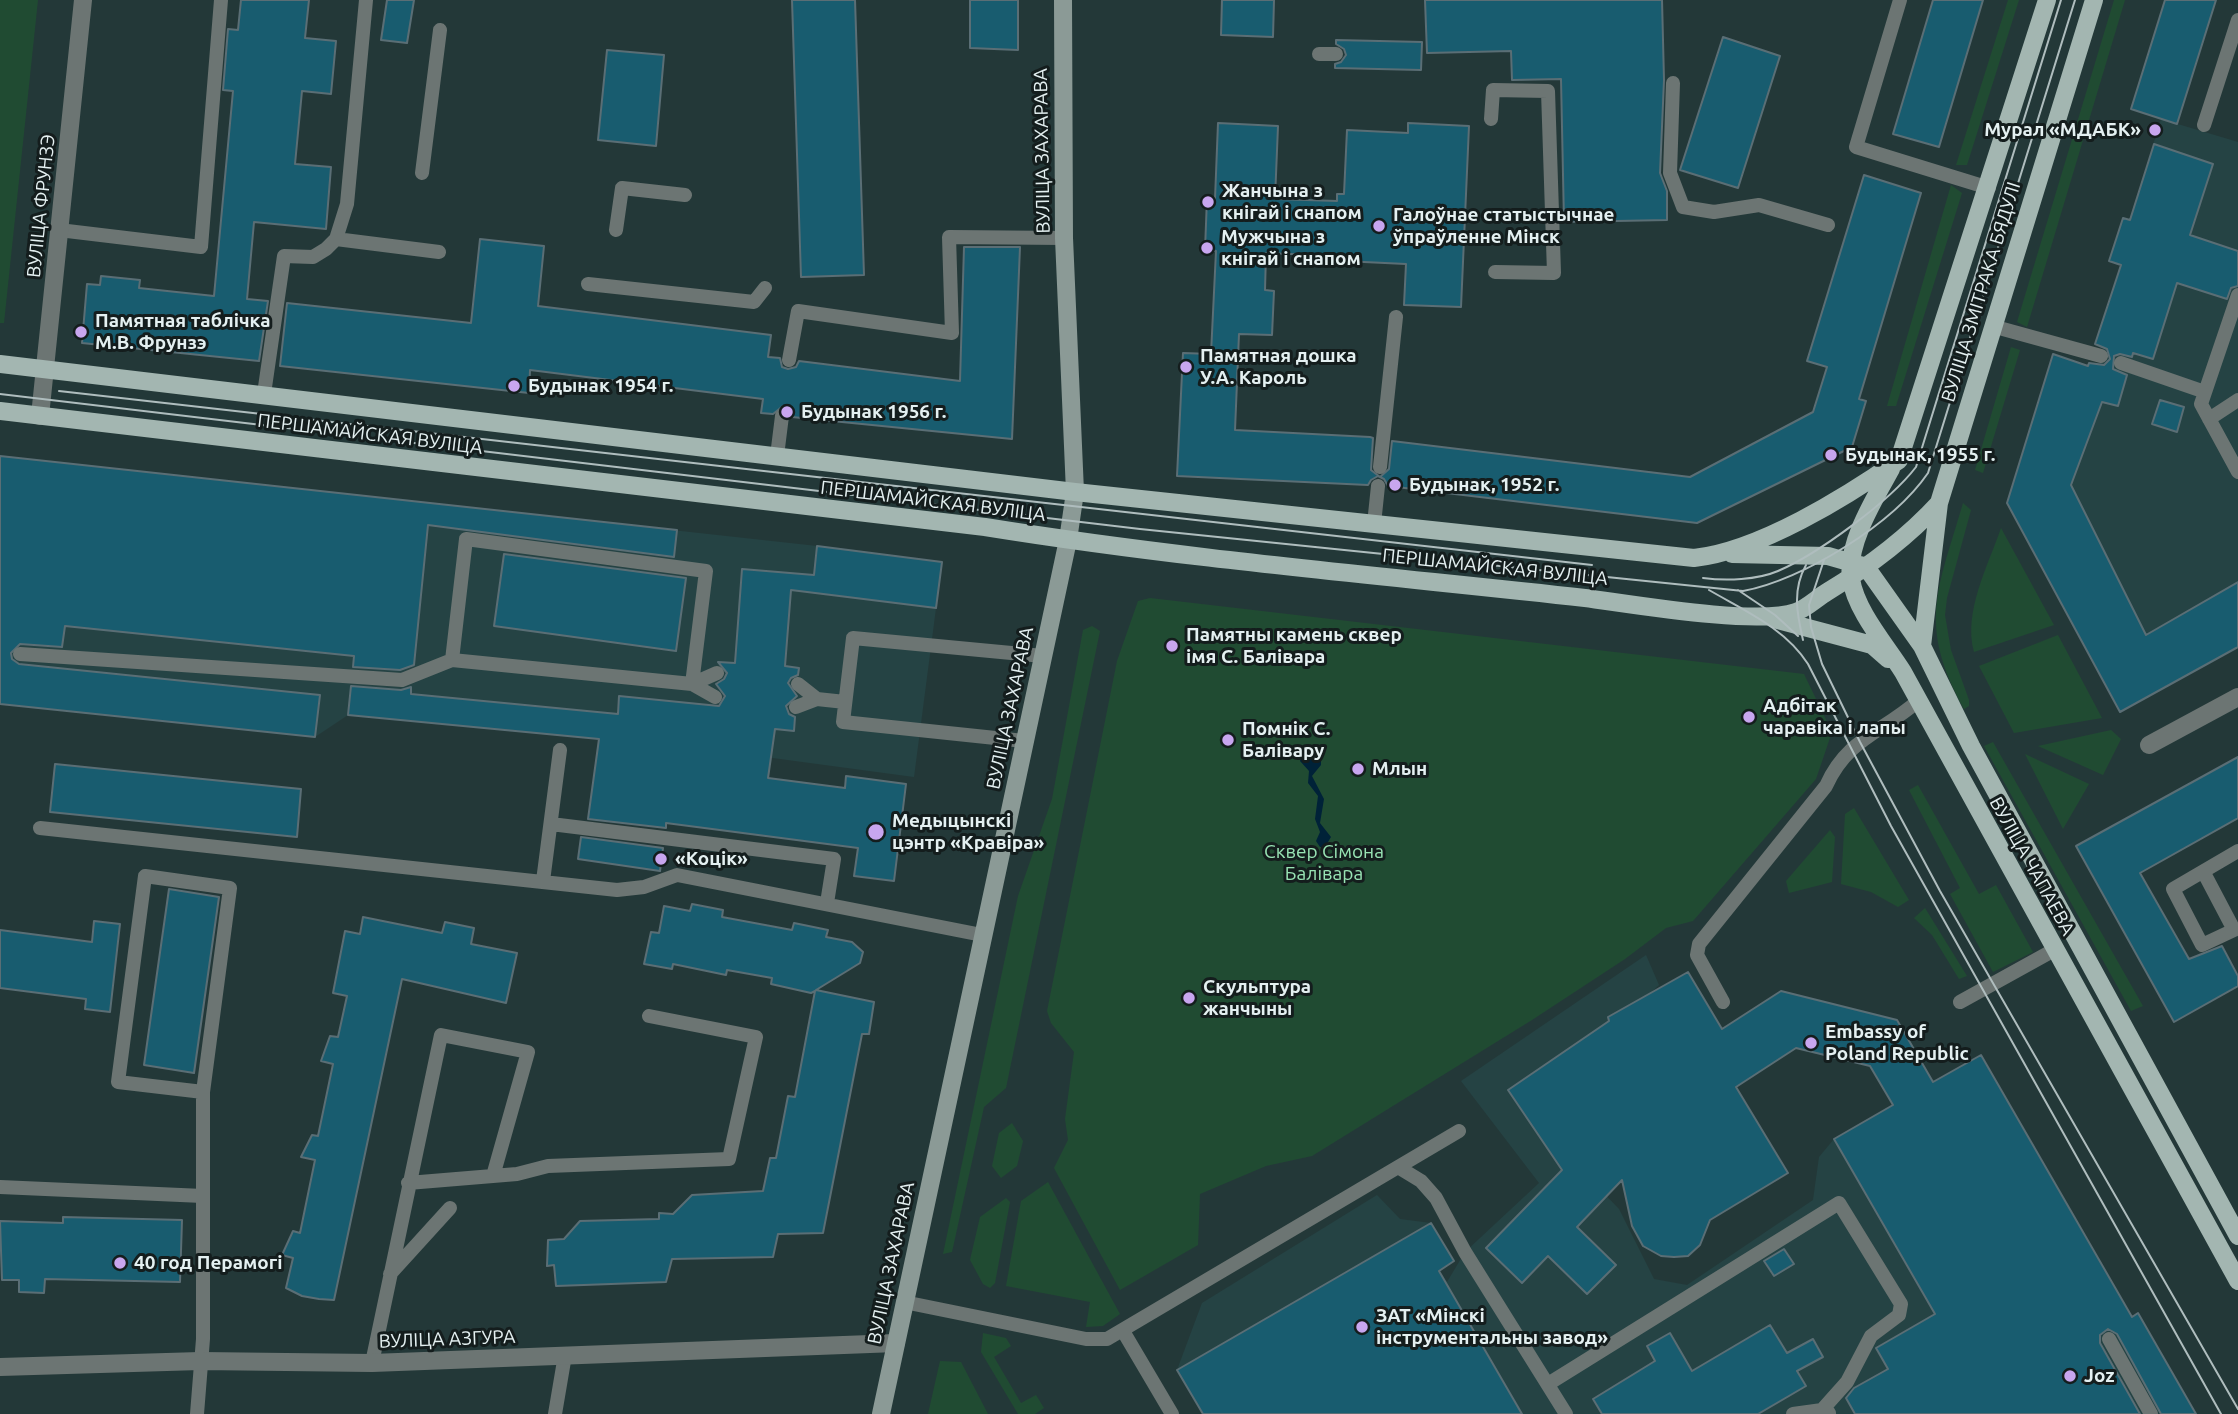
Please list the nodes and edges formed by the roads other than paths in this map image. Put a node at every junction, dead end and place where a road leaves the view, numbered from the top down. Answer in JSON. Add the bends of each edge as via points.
{"nodes":[{"id":1,"x":83,"y":0,"type":"edge"},
{"id":2,"x":221,"y":0,"type":"edge"},
{"id":3,"x":366,"y":0,"type":"edge"},
{"id":4,"x":1063,"y":0,"type":"edge"},
{"id":5,"x":1900,"y":0,"type":"edge"},
{"id":6,"x":2047,"y":0,"type":"edge"},
{"id":7,"x":2094,"y":0,"type":"edge"},
{"id":8,"x":2238,"y":20,"type":"edge"},
{"id":9,"x":440,"y":30,"type":"dead end"},
{"id":10,"x":1319,"y":54,"type":"dead end"},
{"id":11,"x":1336,"y":54,"type":"dead end"},
{"id":12,"x":1673,"y":83,"type":"dead end"},
{"id":13,"x":1492,"y":119,"type":"dead end"},
{"id":14,"x":2204,"y":125,"type":"dead end"},
{"id":15,"x":422,"y":173,"type":"dead end"},
{"id":16,"x":1989,"y":188,"type":"junction"},
{"id":17,"x":685,"y":195,"type":"dead end"},
{"id":18,"x":1828,"y":225,"type":"dead end"},
{"id":19,"x":59,"y":230,"type":"junction"},
{"id":20,"x":616,"y":230,"type":"dead end"},
{"id":21,"x":1064,"y":238,"type":"junction"},
{"id":22,"x":336,"y":239,"type":"junction"},
{"id":23,"x":439,"y":252,"type":"dead end"},
{"id":24,"x":1495,"y":272,"type":"dead end"},
{"id":25,"x":588,"y":284,"type":"dead end"},
{"id":26,"x":765,"y":288,"type":"dead end"},
{"id":27,"x":2238,"y":295,"type":"edge"},
{"id":28,"x":1396,"y":317,"type":"dead end"},
{"id":29,"x":1992,"y":326,"type":"junction"},
{"id":30,"x":2101,"y":356,"type":"dead end"},
{"id":31,"x":789,"y":360,"type":"dead end"},
{"id":32,"x":2121,"y":363,"type":"dead end"},
{"id":33,"x":0,"y":364,"type":"edge"},
{"id":34,"x":45,"y":369,"type":"junction"},
{"id":35,"x":2205,"y":392,"type":"junction"},
{"id":36,"x":264,"y":394,"type":"junction"},
{"id":37,"x":2238,"y":400,"type":"edge"},
{"id":38,"x":0,"y":411,"type":"edge"},
{"id":39,"x":40,"y":416,"type":"junction"},
{"id":40,"x":782,"y":416,"type":"dead end"},
{"id":41,"x":2209,"y":419,"type":"junction"},
{"id":42,"x":777,"y":456,"type":"junction"},
{"id":43,"x":1893,"y":465,"type":"junction"},
{"id":44,"x":1380,"y":467,"type":"dead end"},
{"id":45,"x":2238,"y":472,"type":"edge"},
{"id":46,"x":1377,"y":486,"type":"dead end"},
{"id":47,"x":1075,"y":492,"type":"junction"},
{"id":48,"x":1939,"y":503,"type":"junction"},
{"id":49,"x":1374,"y":524,"type":"junction"},
{"id":50,"x":1068,"y":540,"type":"junction"},
{"id":51,"x":1721,"y":554,"type":"junction"},
{"id":52,"x":1856,"y":569,"type":"junction"},
{"id":53,"x":1760,"y":616,"type":"junction"},
{"id":54,"x":1922,"y":646,"type":"junction"},
{"id":55,"x":20,"y":654,"type":"dead end"},
{"id":56,"x":1043,"y":656,"type":"junction"},
{"id":57,"x":452,"y":660,"type":"junction"},
{"id":58,"x":1903,"y":672,"type":"junction"},
{"id":59,"x":717,"y":673,"type":"dead end"},
{"id":60,"x":692,"y":684,"type":"junction"},
{"id":61,"x":797,"y":684,"type":"dead end"},
{"id":62,"x":715,"y":697,"type":"dead end"},
{"id":63,"x":2238,"y":697,"type":"edge"},
{"id":64,"x":817,"y":699,"type":"junction"},
{"id":65,"x":1918,"y":701,"type":"junction"},
{"id":66,"x":845,"y":702,"type":"junction"},
{"id":67,"x":796,"y":708,"type":"dead end"},
{"id":68,"x":1024,"y":741,"type":"junction"},
{"id":69,"x":2148,"y":745,"type":"dead end"},
{"id":70,"x":560,"y":750,"type":"dead end"},
{"id":71,"x":551,"y":824,"type":"junction"},
{"id":72,"x":40,"y":828,"type":"dead end"},
{"id":73,"x":2238,"y":851,"type":"edge"},
{"id":74,"x":2204,"y":873,"type":"junction"},
{"id":75,"x":543,"y":881,"type":"junction"},
{"id":76,"x":827,"y":903,"type":"junction"},
{"id":77,"x":2236,"y":934,"type":"edge"},
{"id":78,"x":982,"y":935,"type":"junction"},
{"id":79,"x":2054,"y":950,"type":"junction"},
{"id":80,"x":1723,"y":1002,"type":"dead end"},
{"id":81,"x":1960,"y":1002,"type":"dead end"},
{"id":82,"x":649,"y":1016,"type":"dead end"},
{"id":83,"x":203,"y":1091,"type":"junction"},
{"id":84,"x":1459,"y":1131,"type":"dead end"},
{"id":85,"x":1398,"y":1167,"type":"junction"},
{"id":86,"x":493,"y":1176,"type":"junction"},
{"id":87,"x":408,"y":1183,"type":"junction"},
{"id":88,"x":0,"y":1187,"type":"edge"},
{"id":89,"x":203,"y":1196,"type":"junction"},
{"id":90,"x":450,"y":1208,"type":"dead end"},
{"id":91,"x":2238,"y":1236,"type":"edge"},
{"id":92,"x":389,"y":1275,"type":"junction"},
{"id":93,"x":2238,"y":1281,"type":"edge"},
{"id":94,"x":904,"y":1302,"type":"junction"},
{"id":95,"x":1123,"y":1331,"type":"junction"},
{"id":96,"x":2109,"y":1339,"type":"dead end"},
{"id":97,"x":896,"y":1343,"type":"junction"},
{"id":98,"x":565,"y":1354,"type":"junction"},
{"id":99,"x":200,"y":1361,"type":"junction"},
{"id":100,"x":372,"y":1363,"type":"junction"},
{"id":101,"x":0,"y":1367,"type":"edge"},
{"id":102,"x":1548,"y":1384,"type":"junction"},
{"id":103,"x":1826,"y":1412,"type":"edge"},
{"id":104,"x":197,"y":1414,"type":"edge"},
{"id":105,"x":555,"y":1414,"type":"edge"},
{"id":106,"x":881,"y":1414,"type":"edge"},
{"id":107,"x":1172,"y":1414,"type":"edge"},
{"id":108,"x":1566,"y":1414,"type":"edge"},
{"id":109,"x":1793,"y":1414,"type":"edge"},
{"id":110,"x":2151,"y":1414,"type":"edge"}],
"edges":[{"from":1,"to":19,"type":"street","name":"ВУЛІЦА ФРУНЗЭ"},
{"from":2,"to":19,"type":"lane","via":[[201,247]]},
{"from":3,"to":22,"type":"lane","via":[[347,204]]},
{"from":4,"to":21,"type":"main road","name":"ВУЛІЦА ЗАХАРАВА"},
{"from":5,"to":16,"type":"lane","via":[[1856,147]]},
{"from":6,"to":16,"type":"main road","name":"ВУЛІЦА ЗМІТРАКА БЯДУЛІ"},
{"from":7,"to":29,"type":"main road","name":"ВУЛІЦА ЗМІТРАКА БЯДУЛІ"},
{"from":8,"to":14,"type":"lane"},
{"from":9,"to":15,"type":"lane"},
{"from":10,"to":11,"type":"lane"},
{"from":12,"to":18,"type":"lane","via":[[1670,173],[1683,207],[1714,212],[1759,205]]},
{"from":13,"to":24,"type":"lane","via":[[1493,90],[1548,91],[1554,273]]},
{"from":16,"to":43,"type":"main road","name":"ВУЛІЦА ЗМІТРАКА БЯДУЛІ","via":[[1899,460]]},
{"from":17,"to":20,"type":"lane","via":[[622,188]]},
{"from":19,"to":34,"type":"street","name":"ВУЛІЦА ФРУНЗЭ"},
{"from":21,"to":31,"type":"lane","via":[[950,237],[952,333],[798,311]]},
{"from":21,"to":47,"type":"main road","name":"ВУЛІЦА ЗАХАРАВА"},
{"from":22,"to":23,"type":"lane"},
{"from":22,"to":36,"type":"lane","via":[[313,257],[284,257]]},
{"from":25,"to":26,"type":"lane","via":[[754,302]]},
{"from":27,"to":35,"type":"lane"},
{"from":28,"to":44,"type":"lane"},
{"from":29,"to":30,"type":"lane"},
{"from":29,"to":48,"type":"main road","name":"ВУЛІЦА ЗМІТРАКА БЯДУЛІ"},
{"from":32,"to":35,"type":"lane"},
{"from":33,"to":34,"type":"main road","name":"ПЕРШАМАЙСКАЯ ВУЛІЦА"},
{"from":34,"to":36,"type":"main road","name":"ПЕРШАМАЙСКАЯ ВУЛІЦА"},
{"from":34,"to":39,"type":"street","name":"ВУЛІЦА ФРУНЗЭ"},
{"from":35,"to":41,"type":"lane","via":[[2201,404]]},
{"from":36,"to":42,"type":"main road","name":"ПЕРШАМАЙСКАЯ ВУЛІЦА"},
{"from":37,"to":41,"type":"lane"},
{"from":38,"to":39,"type":"main road","name":"ПЕРШАМАЙСКАЯ ВУЛІЦА"},
{"from":39,"to":50,"type":"main road","name":"ПЕРШАМАЙСКАЯ ВУЛІЦА"},
{"from":40,"to":42,"type":"lane"},
{"from":41,"to":45,"type":"lane"},
{"from":42,"to":47,"type":"main road","name":"ПЕРШАМАЙСКАЯ ВУЛІЦА"},
{"from":43,"to":51,"type":"main road","name":"ПЕРШАМАЙСКАЯ ВУЛІЦА","via":[[1834,504]]},
{"from":43,"to":52,"type":"main road","via":[[1865,515]]},
{"from":46,"to":49,"type":"lane"},
{"from":47,"to":49,"type":"main road","name":"ПЕРШАМАЙСКАЯ ВУЛІЦА"},
{"from":47,"to":50,"type":"main road","name":"ВУЛІЦА ЗАХАРАВА"},
{"from":48,"to":52,"type":"main road","name":"ВУЛІЦА ЗМІТРАКА БЯДУЛІ","via":[[1922,522]]},
{"from":48,"to":54,"type":"main road"},
{"from":49,"to":51,"type":"main road","name":"ПЕРШАМАЙСКАЯ ВУЛІЦА","via":[[1694,558]]},
{"from":50,"to":53,"type":"main road","name":"ПЕРШАМАЙСКАЯ ВУЛІЦА"},
{"from":50,"to":56,"type":"main road","name":"ВУЛІЦА ЗАХАРАВА"},
{"from":51,"to":52,"type":"main road","via":[[1828,556]]},
{"from":52,"to":53,"type":"main road","name":"ПЕРШАМАЙСКАЯ ВУЛІЦА","via":[[1796,612]]},
{"from":52,"to":54,"type":"main road","name":"ВУЛІЦА ЧАПАЕВА"},
{"from":52,"to":58,"type":"main road","name":"ВУЛІЦА ЧАПАЕВА","via":[[1858,600]]},
{"from":53,"to":58,"type":"main road","via":[[1872,645]]},
{"from":54,"to":91,"type":"main road","name":"ВУЛІЦА ЧАПАЕВА"},
{"from":55,"to":57,"type":"lane","via":[[402,680]]},
{"from":56,"to":66,"type":"lane","via":[[853,638]]},
{"from":56,"to":68,"type":"main road","name":"ВУЛІЦА ЗАХАРАВА"},
{"from":57,"to":60,"type":"lane"},
{"from":57,"to":60,"type":"lane","via":[[466,539],[706,571]]},
{"from":58,"to":65,"type":"main road","name":"ВУЛІЦА ЧАПАЕВА"},
{"from":59,"to":60,"type":"lane"},
{"from":60,"to":62,"type":"lane"},
{"from":61,"to":64,"type":"lane"},
{"from":63,"to":69,"type":"street"},
{"from":64,"to":66,"type":"lane"},
{"from":64,"to":67,"type":"lane"},
{"from":65,"to":79,"type":"main road","name":"ВУЛІЦА ЧАПАЕВА"},
{"from":65,"to":80,"type":"lane","via":[[1836,763],[1826,786],[1699,944],[1697,955]]},
{"from":66,"to":68,"type":"lane","via":[[843,722]]},
{"from":68,"to":78,"type":"main road","name":"ВУЛІЦА ЗАХАРАВА"},
{"from":70,"to":71,"type":"lane"},
{"from":71,"to":75,"type":"lane"},
{"from":71,"to":76,"type":"lane","via":[[834,859]]},
{"from":72,"to":75,"type":"lane"},
{"from":73,"to":74,"type":"lane"},
{"from":74,"to":77,"type":"lane"},
{"from":74,"to":77,"type":"lane","via":[[2173,889],[2202,945]]},
{"from":75,"to":76,"type":"lane","via":[[617,890],[644,887],[677,875]]},
{"from":76,"to":78,"type":"lane"},
{"from":78,"to":94,"type":"main road","name":"ВУЛІЦА ЗАХАРАВА"},
{"from":79,"to":81,"type":"lane"},
{"from":79,"to":93,"type":"main road","name":"ВУЛІЦА ЧАПАЕВА"},
{"from":82,"to":86,"type":"lane","via":[[756,1037],[729,1159],[548,1166]]},
{"from":83,"to":83,"type":"lane","via":[[230,888],[145,877],[118,1082]]},
{"from":83,"to":89,"type":"lane"},
{"from":84,"to":85,"type":"lane"},
{"from":85,"to":95,"type":"lane"},
{"from":85,"to":102,"type":"lane","via":[[1436,1198]]},
{"from":86,"to":87,"type":"lane"},
{"from":86,"to":87,"type":"lane","via":[[528,1052],[441,1035]]},
{"from":87,"to":92,"type":"lane"},
{"from":88,"to":89,"type":"lane"},
{"from":89,"to":99,"type":"lane"},
{"from":90,"to":92,"type":"lane"},
{"from":92,"to":100,"type":"lane"},
{"from":94,"to":95,"type":"lane","via":[[1086,1339],[1107,1339]]},
{"from":94,"to":97,"type":"main road","name":"ВУЛІЦА ЗАХАРАВА"},
{"from":95,"to":107,"type":"lane"},
{"from":96,"to":110,"type":"lane"},
{"from":97,"to":98,"type":"street","name":"ВУЛІЦА АЗГУРА"},
{"from":97,"to":106,"type":"main road","name":"ВУЛІЦА ЗАХАРАВА"},
{"from":98,"to":100,"type":"street","name":"ВУЛІЦА АЗГУРА"},
{"from":98,"to":105,"type":"lane"},
{"from":99,"to":100,"type":"street","name":"ВУЛІЦА АЗГУРА"},
{"from":99,"to":101,"type":"street","name":"ВУЛІЦА АЗГУРА"},
{"from":99,"to":104,"type":"lane"},
{"from":102,"to":103,"type":"lane","via":[[1839,1203],[1901,1304],[1899,1315],[1871,1336]]},
{"from":102,"to":108,"type":"lane"},
{"from":103,"to":109,"type":"lane"}]}
